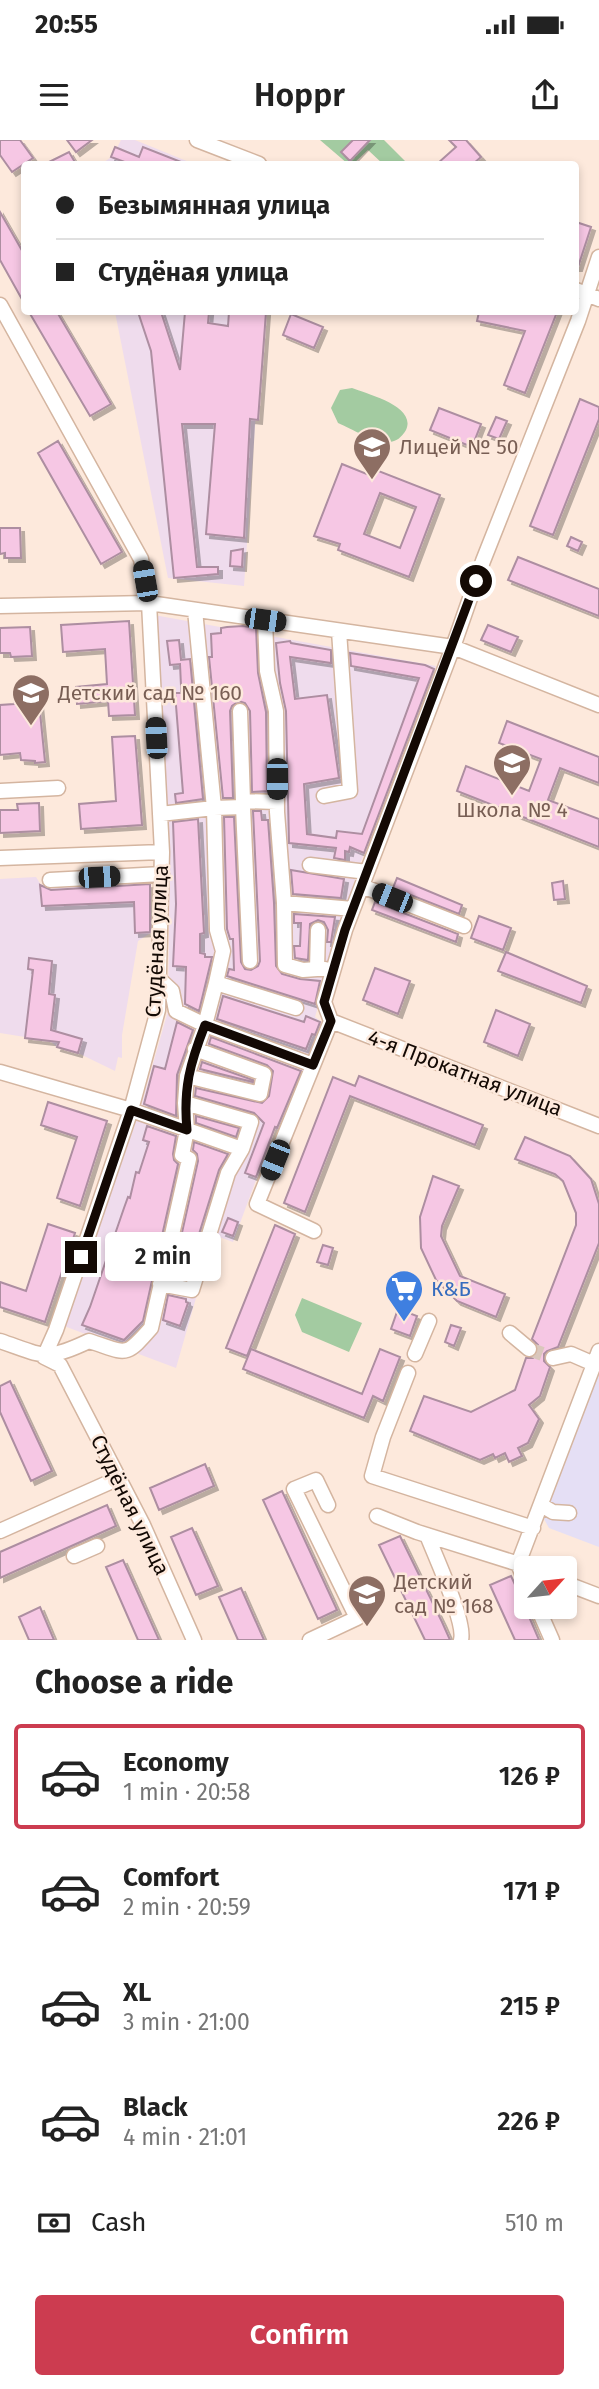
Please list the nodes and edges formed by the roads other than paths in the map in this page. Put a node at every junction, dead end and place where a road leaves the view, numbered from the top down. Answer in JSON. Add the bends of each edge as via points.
{"nodes":[{"id":1,"x":199,"y":140,"type":"edge"},
{"id":2,"x":252,"y":161,"type":"edge"},
{"id":3,"x":599,"y":257,"type":"edge"},
{"id":4,"x":587,"y":294,"type":"edge"},
{"id":5,"x":0,"y":305,"type":"edge"},
{"id":6,"x":149,"y":603,"type":"junction"},
{"id":7,"x":0,"y":606,"type":"edge"},
{"id":8,"x":195,"y":610,"type":"junction"},
{"id":9,"x":265,"y":620,"type":"junction"},
{"id":10,"x":339,"y":631,"type":"junction"},
{"id":11,"x":453,"y":647,"type":"junction"},
{"id":12,"x":599,"y":705,"type":"edge"},
{"id":13,"x":240,"y":711,"type":"dead end"},
{"id":14,"x":58,"y":788,"type":"dead end"},
{"id":15,"x":0,"y":791,"type":"edge"},
{"id":16,"x":324,"y":796,"type":"dead end"},
{"id":17,"x":277,"y":802,"type":"junction"},
{"id":18,"x":243,"y":804,"type":"junction"},
{"id":19,"x":214,"y":808,"type":"junction"},
{"id":20,"x":160,"y":814,"type":"junction"},
{"id":21,"x":162,"y":852,"type":"junction"},
{"id":22,"x":0,"y":858,"type":"edge"},
{"id":23,"x":310,"y":866,"type":"dead end"},
{"id":24,"x":162,"y":873,"type":"junction"},
{"id":25,"x":365,"y":879,"type":"junction"},
{"id":26,"x":50,"y":880,"type":"dead end"},
{"id":27,"x":284,"y":903,"type":"junction"},
{"id":28,"x":353,"y":909,"type":"junction"},
{"id":29,"x":464,"y":926,"type":"dead end"},
{"id":30,"x":318,"y":930,"type":"dead end"},
{"id":31,"x":250,"y":961,"type":"dead end"},
{"id":32,"x":317,"y":969,"type":"junction"},
{"id":33,"x":334,"y":969,"type":"junction"},
{"id":34,"x":159,"y":979,"type":"junction"},
{"id":35,"x":216,"y":983,"type":"junction"},
{"id":36,"x":296,"y":1008,"type":"dead end"},
{"id":37,"x":331,"y":1021,"type":"junction"},
{"id":38,"x":205,"y":1025,"type":"junction"},
{"id":39,"x":195,"y":1049,"type":"junction"},
{"id":40,"x":313,"y":1065,"type":"junction"},
{"id":41,"x":0,"y":1072,"type":"edge"},
{"id":42,"x":187,"y":1076,"type":"junction"},
{"id":43,"x":185,"y":1103,"type":"junction"},
{"id":44,"x":131,"y":1110,"type":"junction"},
{"id":45,"x":599,"y":1126,"type":"edge"},
{"id":46,"x":187,"y":1130,"type":"junction"},
{"id":47,"x":242,"y":1149,"type":"junction"},
{"id":48,"x":314,"y":1231,"type":"dead end"},
{"id":49,"x":160,"y":1284,"type":"junction"},
{"id":50,"x":429,"y":1321,"type":"dead end"},
{"id":51,"x":510,"y":1333,"type":"dead end"},
{"id":52,"x":0,"y":1341,"type":"edge"},
{"id":53,"x":529,"y":1349,"type":"tunnel mouth"},
{"id":54,"x":415,"y":1354,"type":"dead end"},
{"id":55,"x":44,"y":1357,"type":"junction"},
{"id":56,"x":553,"y":1357,"type":"tunnel mouth"},
{"id":57,"x":597,"y":1358,"type":"edge"},
{"id":58,"x":408,"y":1373,"type":"dead end"},
{"id":59,"x":119,"y":1478,"type":"junction"},
{"id":60,"x":328,"y":1504,"type":"dead end"},
{"id":61,"x":541,"y":1505,"type":"junction"},
{"id":62,"x":569,"y":1513,"type":"dead end"},
{"id":63,"x":377,"y":1516,"type":"dead end"},
{"id":64,"x":533,"y":1528,"type":"junction"},
{"id":65,"x":0,"y":1531,"type":"edge"},
{"id":66,"x":427,"y":1535,"type":"junction"},
{"id":67,"x":97,"y":1546,"type":"dead end"},
{"id":68,"x":74,"y":1556,"type":"dead end"},
{"id":69,"x":526,"y":1556,"type":"edge"},
{"id":70,"x":514,"y":1563,"type":"edge"},
{"id":71,"x":578,"y":1588,"type":"edge"},
{"id":72,"x":599,"y":1596,"type":"edge"},
{"id":73,"x":543,"y":1619,"type":"edge"},
{"id":74,"x":194,"y":1640,"type":"edge"},
{"id":75,"x":310,"y":1640,"type":"edge"},
{"id":76,"x":461,"y":1640,"type":"edge"},
{"id":77,"x":552,"y":1640,"type":"edge"}],
"edges":[{"from":1,"to":2,"type":"street"},
{"from":3,"to":4,"type":"street"},
{"from":4,"to":11,"type":"street"},
{"from":5,"to":6,"type":"street","name":"Студёная улица","via":[[141,559]]},
{"from":6,"to":7,"type":"street"},
{"from":6,"to":8,"type":"street"},
{"from":6,"to":20,"type":"street","name":"Студёная улица"},
{"from":8,"to":9,"type":"street"},
{"from":8,"to":19,"type":"street"},
{"from":9,"to":10,"type":"street"},
{"from":9,"to":17,"type":"street","via":[[267,671],[276,711]]},
{"from":10,"to":11,"type":"street"},
{"from":10,"to":16,"type":"street","via":[[350,791]]},
{"from":11,"to":12,"type":"street"},
{"from":11,"to":25,"type":"street"},
{"from":13,"to":18,"type":"street"},
{"from":14,"to":15,"type":"street"},
{"from":17,"to":18,"type":"street"},
{"from":17,"to":27,"type":"street"},
{"from":18,"to":19,"type":"street"},
{"from":18,"to":31,"type":"street"},
{"from":19,"to":20,"type":"street"},
{"from":19,"to":35,"type":"street","via":[[217,930],[223,951]]},
{"from":20,"to":21,"type":"street","name":"Студёная улица"},
{"from":21,"to":22,"type":"street"},
{"from":21,"to":24,"type":"street","name":"Студёная улица"},
{"from":23,"to":25,"type":"street"},
{"from":24,"to":26,"type":"street"},
{"from":24,"to":34,"type":"street","name":"Студёная улица"},
{"from":25,"to":28,"type":"street"},
{"from":25,"to":29,"type":"street"},
{"from":27,"to":28,"type":"street"},
{"from":27,"to":32,"type":"street","via":[[285,965]]},
{"from":28,"to":33,"type":"street"},
{"from":30,"to":32,"type":"street"},
{"from":32,"to":33,"type":"street"},
{"from":33,"to":37,"type":"street","via":[[324,1002]]},
{"from":34,"to":38,"type":"street","via":[[172,991],[176,1011]]},
{"from":34,"to":44,"type":"street","name":"Студёная улица","via":[[158,1010]]},
{"from":35,"to":36,"type":"street"},
{"from":35,"to":38,"type":"street"},
{"from":37,"to":40,"type":"street"},
{"from":37,"to":45,"type":"street","name":"4-я Прокатная улица"},
{"from":38,"to":39,"type":"street"},
{"from":38,"to":40,"type":"street"},
{"from":39,"to":42,"type":"street"},
{"from":39,"to":42,"type":"street","via":[[264,1074],[260,1094]]},
{"from":40,"to":48,"type":"street","via":[[257,1204]]},
{"from":41,"to":44,"type":"street"},
{"from":42,"to":43,"type":"street"},
{"from":43,"to":46,"type":"street"},
{"from":43,"to":47,"type":"street","via":[[251,1122]]},
{"from":44,"to":46,"type":"street"},
{"from":44,"to":55,"type":"street","name":"Студёная улица"},
{"from":46,"to":47,"type":"street"},
{"from":46,"to":49,"type":"street","via":[[183,1155],[189,1159]]},
{"from":47,"to":49,"type":"street","via":[[228,1172],[192,1290]]},
{"from":49,"to":55,"type":"street","via":[[151,1328],[133,1349],[124,1352],[89,1341]]},
{"from":50,"to":54,"type":"street"},
{"from":51,"to":53,"type":"street"},
{"from":52,"to":55,"type":"street"},
{"from":55,"to":59,"type":"street","name":"Студёная улица","via":[[60,1365]]},
{"from":56,"to":57,"type":"street"},
{"from":57,"to":61,"type":"street"},
{"from":58,"to":64,"type":"street","via":[[373,1476]]},
{"from":59,"to":65,"type":"street"},
{"from":59,"to":74,"type":"street","name":"Студёная улица"},
{"from":60,"to":75,"type":"street","via":[[316,1480],[294,1489],[357,1618]]},
{"from":61,"to":62,"type":"street"},
{"from":61,"to":64,"type":"street"},
{"from":63,"to":66,"type":"street"},
{"from":64,"to":69,"type":"street"},
{"from":66,"to":70,"type":"street"},
{"from":66,"to":76,"type":"street","via":[[460,1618]]},
{"from":67,"to":68,"type":"street"},
{"from":71,"to":72,"type":"street"},
{"from":73,"to":77,"type":"street"}]}
